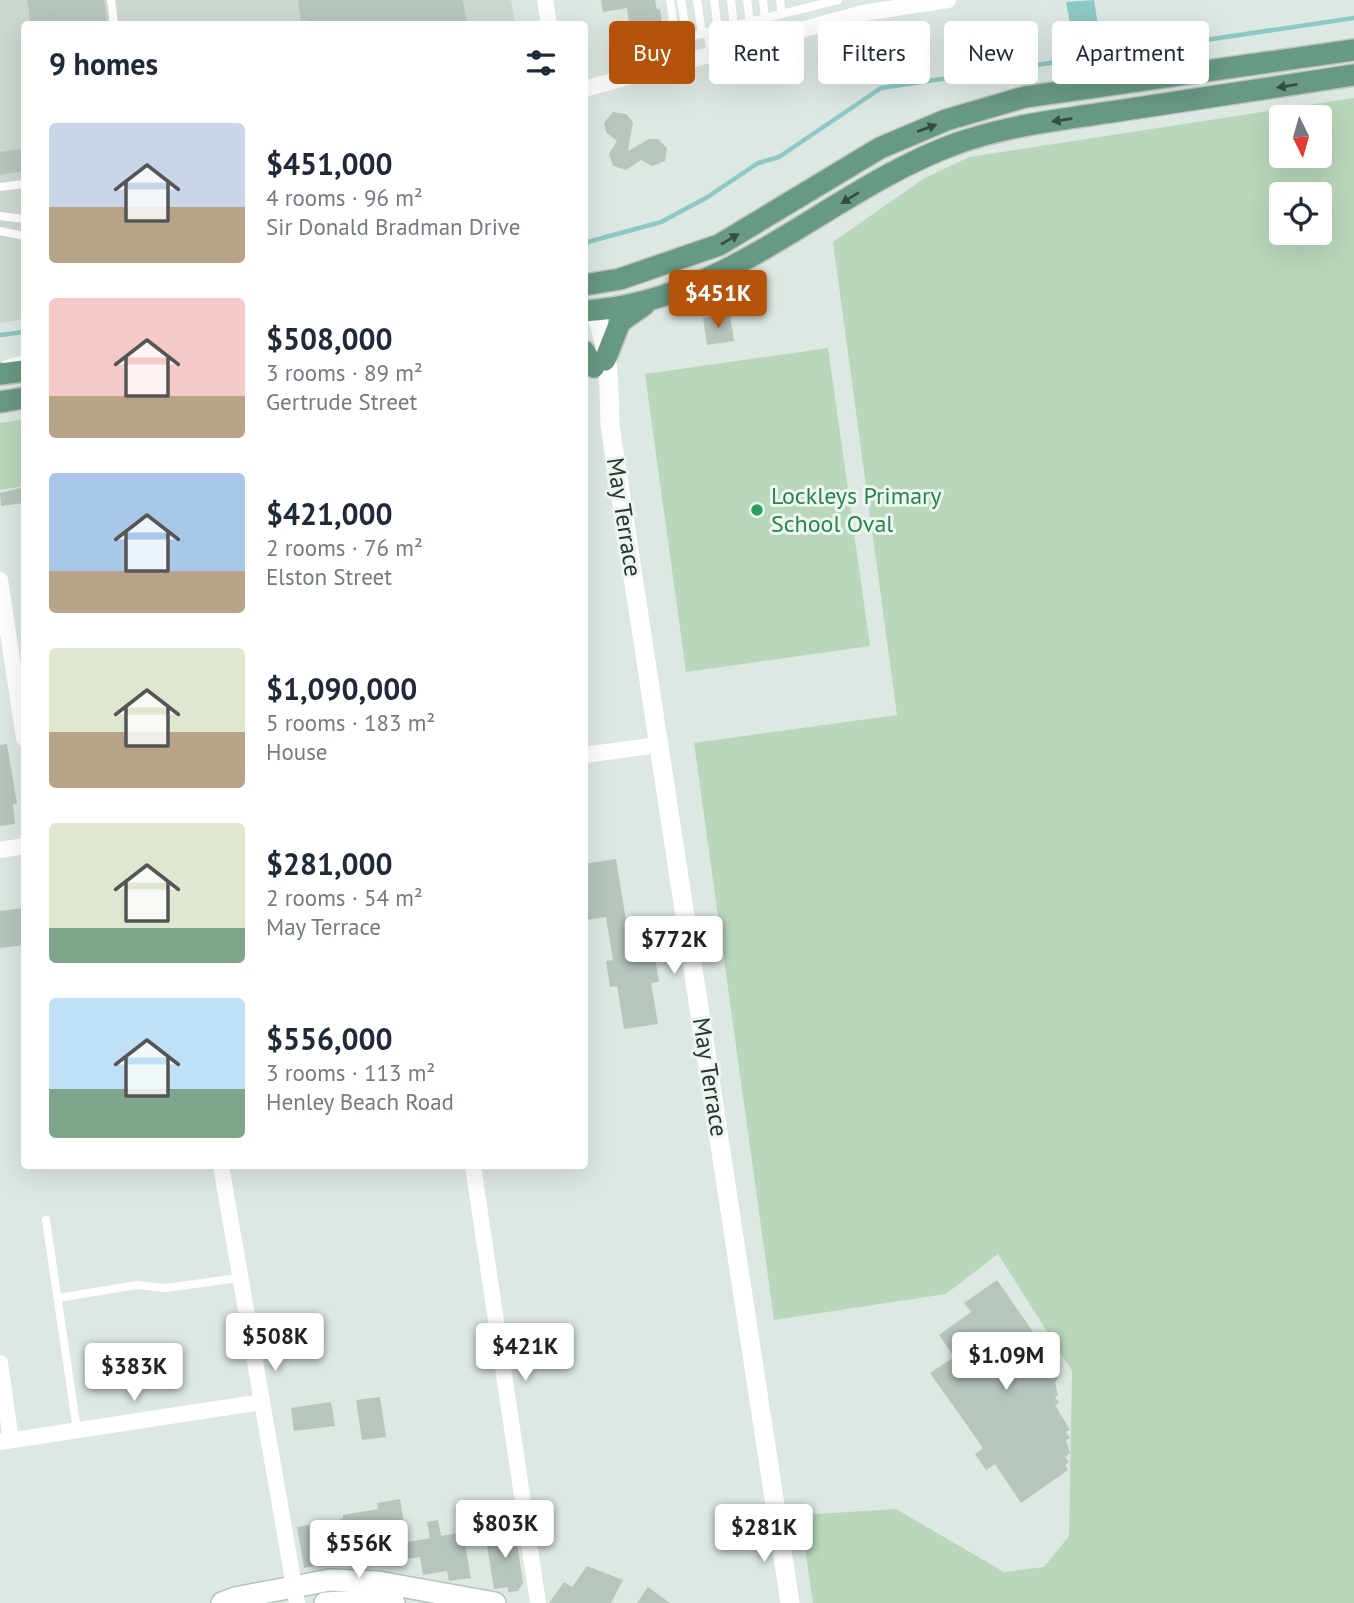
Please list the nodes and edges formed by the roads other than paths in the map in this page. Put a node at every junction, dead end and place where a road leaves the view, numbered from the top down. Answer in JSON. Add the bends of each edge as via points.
{"nodes":[{"id":1,"x":110,"y":0,"type":"edge"},
{"id":2,"x":545,"y":0,"type":"edge"},
{"id":3,"x":670,"y":0,"type":"edge"},
{"id":4,"x":681,"y":0,"type":"edge"},
{"id":5,"x":697,"y":0,"type":"edge"},
{"id":6,"x":714,"y":0,"type":"edge"},
{"id":7,"x":731,"y":0,"type":"edge"},
{"id":8,"x":747,"y":0,"type":"edge"},
{"id":9,"x":763,"y":0,"type":"edge"},
{"id":10,"x":780,"y":0,"type":"edge"},
{"id":11,"x":796,"y":0,"type":"edge"},
{"id":12,"x":948,"y":0,"type":"edge"},
{"id":13,"x":833,"y":1,"type":"edge"},
{"id":14,"x":813,"y":3,"type":"edge"},
{"id":15,"x":888,"y":5,"type":"edge"},
{"id":16,"x":862,"y":7,"type":"edge"},
{"id":17,"x":798,"y":10,"type":"junction"},
{"id":18,"x":782,"y":14,"type":"junction"},
{"id":19,"x":765,"y":18,"type":"junction"},
{"id":20,"x":114,"y":21,"type":"edge"},
{"id":21,"x":548,"y":21,"type":"edge"},
{"id":22,"x":673,"y":21,"type":"edge"},
{"id":23,"x":684,"y":21,"type":"edge"},
{"id":24,"x":717,"y":21,"type":"edge"},
{"id":25,"x":733,"y":21,"type":"edge"},
{"id":26,"x":750,"y":21,"type":"edge"},
{"id":27,"x":754,"y":21,"type":"edge"},
{"id":28,"x":804,"y":26,"type":"edge"},
{"id":29,"x":709,"y":32,"type":"edge"},
{"id":30,"x":704,"y":33,"type":"junction"},
{"id":31,"x":695,"y":35,"type":"edge"},
{"id":32,"x":709,"y":47,"type":"edge"},
{"id":33,"x":1354,"y":50,"type":"edge"},
{"id":34,"x":709,"y":57,"type":"edge"},
{"id":35,"x":1354,"y":75,"type":"edge"},
{"id":36,"x":588,"y":88,"type":"edge"},
{"id":37,"x":21,"y":184,"type":"edge"},
{"id":38,"x":0,"y":187,"type":"edge"},
{"id":39,"x":0,"y":216,"type":"edge"},
{"id":40,"x":21,"y":219,"type":"edge"},
{"id":41,"x":0,"y":231,"type":"edge"},
{"id":42,"x":21,"y":235,"type":"edge"},
{"id":43,"x":620,"y":279,"type":"junction"},
{"id":44,"x":588,"y":283,"type":"edge"},
{"id":45,"x":660,"y":296,"type":"junction"},
{"id":46,"x":588,"y":308,"type":"edge"},
{"id":47,"x":588,"y":309,"type":"edge"},
{"id":48,"x":588,"y":323,"type":"edge"},
{"id":49,"x":595,"y":359,"type":"edge"},
{"id":50,"x":21,"y":360,"type":"edge"},
{"id":51,"x":0,"y":365,"type":"edge"},
{"id":52,"x":21,"y":370,"type":"edge"},
{"id":53,"x":0,"y":374,"type":"edge"},
{"id":54,"x":21,"y":398,"type":"edge"},
{"id":55,"x":0,"y":402,"type":"edge"},
{"id":56,"x":0,"y":580,"type":"edge"},
{"id":57,"x":21,"y":718,"type":"edge"},
{"id":58,"x":659,"y":745,"type":"junction"},
{"id":59,"x":588,"y":754,"type":"edge"},
{"id":60,"x":21,"y":846,"type":"edge"},
{"id":61,"x":0,"y":850,"type":"edge"},
{"id":62,"x":221,"y":1169,"type":"edge"},
{"id":63,"x":473,"y":1169,"type":"edge"},
{"id":64,"x":46,"y":1220,"type":"dead end"},
{"id":65,"x":239,"y":1278,"type":"junction"},
{"id":66,"x":58,"y":1298,"type":"junction"},
{"id":67,"x":0,"y":1363,"type":"edge"},
{"id":68,"x":262,"y":1402,"type":"junction"},
{"id":69,"x":77,"y":1430,"type":"junction"},
{"id":70,"x":6,"y":1441,"type":"edge"},
{"id":71,"x":295,"y":1594,"type":"edge"},
{"id":72,"x":383,"y":1602,"type":"edge"},
{"id":73,"x":222,"y":1603,"type":"edge"},
{"id":74,"x":325,"y":1603,"type":"edge"},
{"id":75,"x":495,"y":1603,"type":"edge"},
{"id":76,"x":538,"y":1603,"type":"edge"},
{"id":77,"x":790,"y":1603,"type":"edge"}],
"edges":[{"from":1,"to":20,"type":"lane"},
{"from":2,"to":21,"type":"street"},
{"from":3,"to":22,"type":"lane"},
{"from":4,"to":23,"type":"lane"},
{"from":5,"to":30,"type":"lane"},
{"from":6,"to":24,"type":"lane"},
{"from":7,"to":25,"type":"lane"},
{"from":8,"to":26,"type":"lane"},
{"from":9,"to":19,"type":"lane"},
{"from":10,"to":18,"type":"lane"},
{"from":11,"to":17,"type":"lane"},
{"from":12,"to":15,"type":"street"},
{"from":13,"to":14,"type":"lane"},
{"from":14,"to":17,"type":"lane"},
{"from":15,"to":16,"type":"street"},
{"from":16,"to":28,"type":"street"},
{"from":17,"to":18,"type":"lane"},
{"from":18,"to":19,"type":"lane"},
{"from":19,"to":27,"type":"lane"},
{"from":29,"to":30,"type":"lane"},
{"from":30,"to":31,"type":"lane"},
{"from":30,"to":32,"type":"lane"},
{"from":43,"to":33,"type":"main road","one_way":true,"via":[[719,246],[880,148],[986,107],[1025,97]]},
{"from":34,"to":36,"type":"street"},
{"from":35,"to":45,"type":"main road","one_way":true,"via":[[1031,124],[960,142],[891,173],[785,240]]},
{"from":37,"to":38,"type":"lane"},
{"from":39,"to":40,"type":"lane"},
{"from":41,"to":42,"type":"lane"},
{"from":43,"to":44,"type":"main road"},
{"from":43,"to":46,"type":"main road"},
{"from":45,"to":47,"type":"main road","via":[[626,306]]},
{"from":45,"to":49,"type":"main road","via":[[620,322]]},
{"from":48,"to":49,"type":"street","name":"May Terrace"},
{"from":49,"to":58,"type":"street","name":"May Terrace","via":[[610,426]]},
{"from":50,"to":51,"type":"lane"},
{"from":52,"to":53,"type":"main road"},
{"from":54,"to":55,"type":"main road"},
{"from":56,"to":57,"type":"street"},
{"from":58,"to":59,"type":"street"},
{"from":58,"to":77,"type":"street","name":"May Terrace"},
{"from":60,"to":61,"type":"street"},
{"from":62,"to":65,"type":"street"},
{"from":63,"to":76,"type":"street"},
{"from":64,"to":66,"type":"lane"},
{"from":65,"to":66,"type":"lane","via":[[165,1289],[137,1285]]},
{"from":65,"to":68,"type":"street"},
{"from":66,"to":69,"type":"lane"},
{"from":67,"to":70,"type":"street"},
{"from":68,"to":69,"type":"street"},
{"from":68,"to":71,"type":"street"},
{"from":69,"to":70,"type":"street"},
{"from":71,"to":73,"type":"main road"},
{"from":71,"to":75,"type":"main road","via":[[330,1580],[377,1582]]},
{"from":72,"to":74,"type":"main road"}]}
